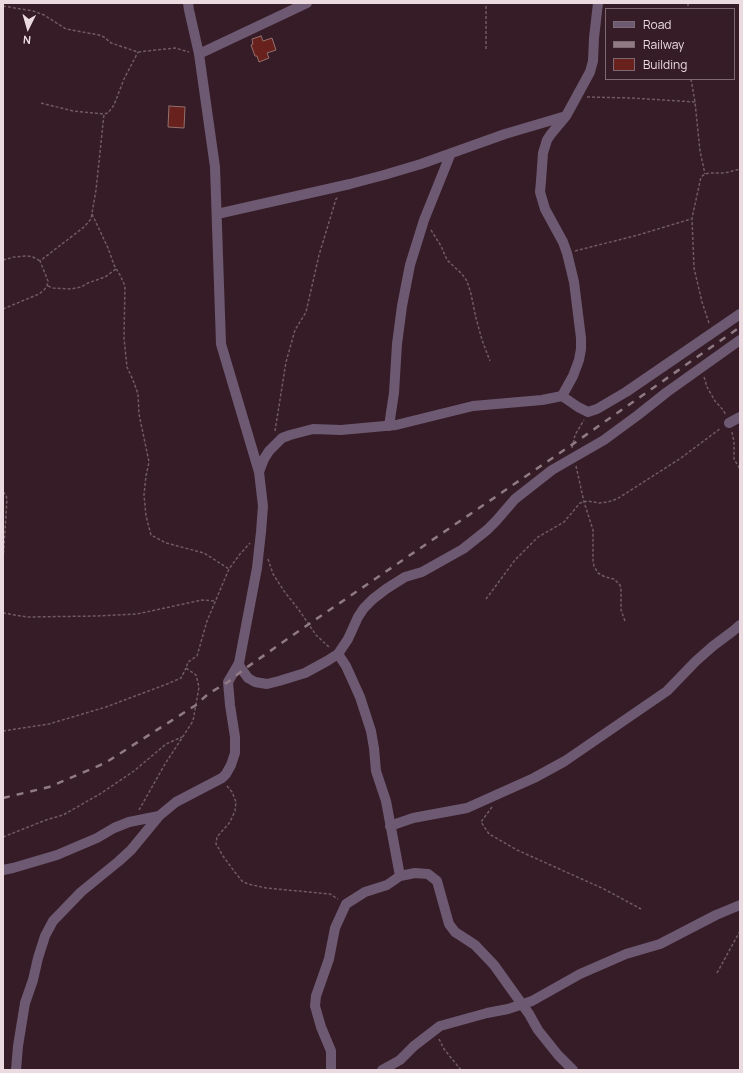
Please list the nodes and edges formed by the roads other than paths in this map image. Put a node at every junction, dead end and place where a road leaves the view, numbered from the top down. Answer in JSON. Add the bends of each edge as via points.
{"nodes":[{"id":1,"x":188,"y":3,"type":"edge"},
{"id":2,"x":307,"y":3,"type":"edge"},
{"id":3,"x":598,"y":3,"type":"edge"},
{"id":4,"x":199,"y":54,"type":"junction"},
{"id":5,"x":566,"y":116,"type":"junction"},
{"id":6,"x":451,"y":153,"type":"junction"},
{"id":7,"x":217,"y":214,"type":"junction"},
{"id":8,"x":740,"y":314,"type":"edge"},
{"id":9,"x":740,"y":340,"type":"edge"},
{"id":10,"x":562,"y":396,"type":"junction"},
{"id":11,"x":740,"y":417,"type":"edge"},
{"id":12,"x":729,"y":422,"type":"road end"},
{"id":13,"x":389,"y":426,"type":"junction"},
{"id":14,"x":259,"y":472,"type":"junction"},
{"id":15,"x":740,"y":625,"type":"edge"},
{"id":16,"x":338,"y":654,"type":"junction"},
{"id":17,"x":239,"y":663,"type":"junction"},
{"id":18,"x":159,"y":816,"type":"junction"},
{"id":19,"x":390,"y":826,"type":"junction"},
{"id":20,"x":3,"y":870,"type":"edge"},
{"id":21,"x":400,"y":876,"type":"junction"},
{"id":22,"x":740,"y":905,"type":"edge"},
{"id":23,"x":521,"y":1004,"type":"junction"},
{"id":24,"x":16,"y":1070,"type":"edge"},
{"id":25,"x":331,"y":1070,"type":"edge"},
{"id":26,"x":382,"y":1070,"type":"edge"},
{"id":27,"x":573,"y":1070,"type":"edge"}],
"edges":[{"from":1,"to":4,"type":"street"},
{"from":2,"to":4,"type":"street"},
{"from":3,"to":5,"type":"street","via":[[590,72]]},
{"from":4,"to":7,"type":"street","via":[[215,167]]},
{"from":5,"to":6,"type":"street"},
{"from":5,"to":10,"type":"street","via":[[547,140],[543,153],[540,192],[545,209],[568,253],[574,282],[581,349],[573,376]]},
{"from":6,"to":7,"type":"street","via":[[350,184]]},
{"from":6,"to":13,"type":"street","via":[[424,220],[410,265],[397,344]]},
{"from":7,"to":14,"type":"street","via":[[221,344]]},
{"from":8,"to":10,"type":"street","via":[[597,409],[588,412]]},
{"from":9,"to":16,"type":"street","via":[[604,440],[552,470],[515,499],[487,530],[463,549],[422,572],[405,577],[373,599],[358,617]]},
{"from":10,"to":13,"type":"street","via":[[472,406]]},
{"from":11,"to":12,"type":"street"},
{"from":13,"to":14,"type":"street","via":[[341,430],[313,429],[290,435],[282,438],[269,451]]},
{"from":14,"to":17,"type":"street","via":[[263,506],[261,532],[257,568]]},
{"from":15,"to":19,"type":"street","via":[[696,661],[667,691],[534,778],[467,808],[413,818]]},
{"from":16,"to":17,"type":"street","via":[[305,673],[267,684],[248,678]]},
{"from":16,"to":19,"type":"street","via":[[360,697],[371,731],[376,771],[386,801]]},
{"from":17,"to":18,"type":"street","via":[[228,682],[235,737],[235,753],[231,765],[222,778],[176,802]]},
{"from":18,"to":20,"type":"street","via":[[129,822],[57,855]]},
{"from":18,"to":24,"type":"street","via":[[131,850],[53,921],[45,936],[25,1003]]},
{"from":19,"to":21,"type":"street"},
{"from":21,"to":23,"type":"street","via":[[428,874],[437,881],[449,924],[455,932],[484,953]]},
{"from":21,"to":25,"type":"street","via":[[346,904],[335,928],[315,1006],[331,1051]]},
{"from":22,"to":23,"type":"street","via":[[660,944],[626,954],[580,974],[532,1001]]},
{"from":23,"to":26,"type":"street","via":[[440,1026],[400,1060]]},
{"from":23,"to":27,"type":"street","via":[[538,1030]]}]}
